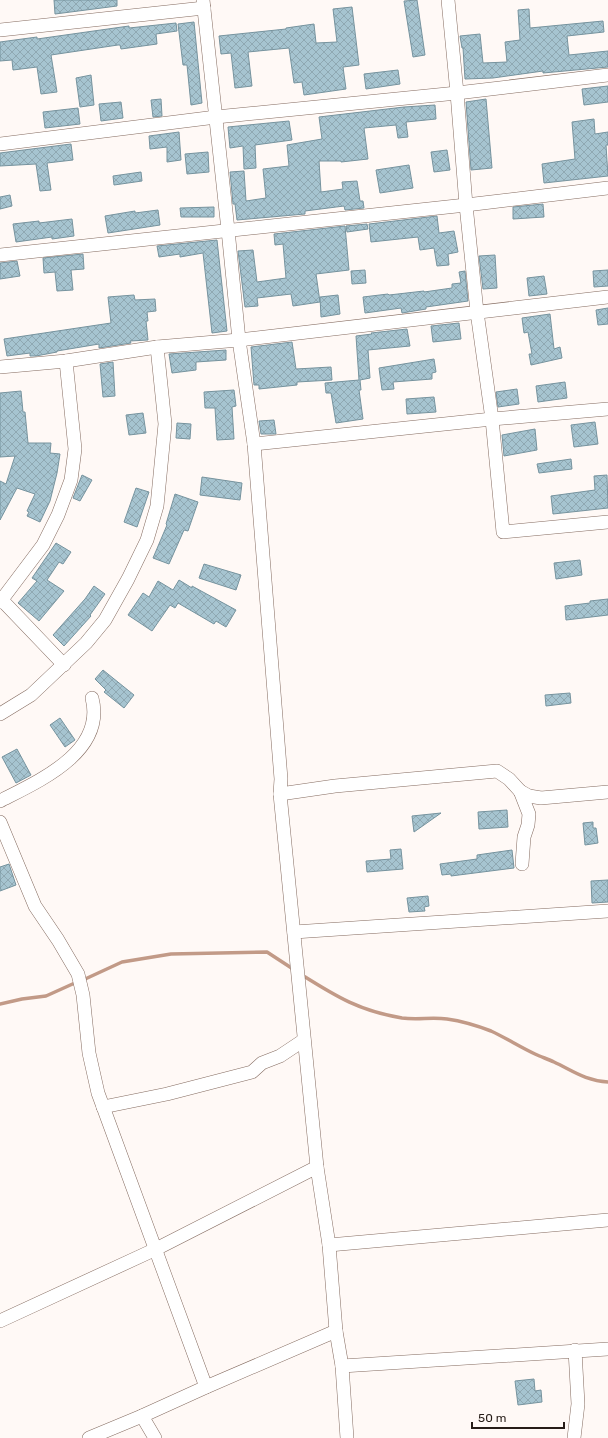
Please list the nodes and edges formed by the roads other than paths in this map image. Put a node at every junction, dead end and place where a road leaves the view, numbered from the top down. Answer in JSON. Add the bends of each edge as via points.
{"nodes":[{"id":1,"x":448,"y":0,"type":"edge"},
{"id":2,"x":204,"y":4,"type":"edge"},
{"id":3,"x":0,"y":30,"type":"edge"},
{"id":4,"x":608,"y":75,"type":"edge"},
{"id":5,"x":457,"y":93,"type":"junction"},
{"id":6,"x":216,"y":117,"type":"junction"},
{"id":7,"x":0,"y":144,"type":"edge"},
{"id":8,"x":608,"y":188,"type":"edge"},
{"id":9,"x":466,"y":205,"type":"junction"},
{"id":10,"x":228,"y":230,"type":"junction"},
{"id":11,"x":0,"y":255,"type":"edge"},
{"id":12,"x":608,"y":297,"type":"edge"},
{"id":13,"x":477,"y":312,"type":"junction"},
{"id":14,"x":239,"y":340,"type":"junction"},
{"id":15,"x":157,"y":347,"type":"junction"},
{"id":16,"x":66,"y":360,"type":"junction"},
{"id":17,"x":0,"y":367,"type":"edge"},
{"id":18,"x":608,"y":409,"type":"edge"},
{"id":19,"x":492,"y":420,"type":"junction"},
{"id":20,"x":254,"y":444,"type":"junction"},
{"id":21,"x":608,"y":522,"type":"edge"},
{"id":22,"x":1,"y":600,"type":"edge"},
{"id":23,"x":64,"y":665,"type":"junction"},
{"id":24,"x":92,"y":698,"type":"dead end"},
{"id":25,"x":0,"y":714,"type":"edge"},
{"id":26,"x":520,"y":791,"type":"junction"},
{"id":27,"x":608,"y":792,"type":"edge"},
{"id":28,"x":280,"y":794,"type":"junction"},
{"id":29,"x":0,"y":801,"type":"edge"},
{"id":30,"x":0,"y":822,"type":"edge"},
{"id":31,"x":522,"y":864,"type":"dead end"},
{"id":32,"x":608,"y":911,"type":"edge"},
{"id":33,"x":294,"y":932,"type":"junction"},
{"id":34,"x":304,"y":1040,"type":"junction"},
{"id":35,"x":103,"y":1107,"type":"junction"},
{"id":36,"x":317,"y":1167,"type":"junction"},
{"id":37,"x":608,"y":1220,"type":"edge"},
{"id":38,"x":329,"y":1245,"type":"junction"},
{"id":39,"x":156,"y":1249,"type":"junction"},
{"id":40,"x":1,"y":1320,"type":"edge"},
{"id":41,"x":336,"y":1331,"type":"junction"},
{"id":42,"x":608,"y":1349,"type":"edge"},
{"id":43,"x":575,"y":1350,"type":"junction"},
{"id":44,"x":342,"y":1366,"type":"junction"},
{"id":45,"x":206,"y":1387,"type":"junction"},
{"id":46,"x":142,"y":1416,"type":"junction"},
{"id":47,"x":89,"y":1438,"type":"edge"},
{"id":48,"x":155,"y":1438,"type":"edge"},
{"id":49,"x":347,"y":1438,"type":"edge"},
{"id":50,"x":574,"y":1438,"type":"edge"}],
"edges":[{"from":1,"to":5,"type":"street"},
{"from":2,"to":3,"type":"street"},
{"from":2,"to":6,"type":"street"},
{"from":4,"to":5,"type":"street"},
{"from":5,"to":6,"type":"street"},
{"from":5,"to":9,"type":"street"},
{"from":6,"to":7,"type":"street"},
{"from":6,"to":10,"type":"street"},
{"from":8,"to":9,"type":"street"},
{"from":9,"to":10,"type":"street"},
{"from":9,"to":13,"type":"street"},
{"from":10,"to":11,"type":"street"},
{"from":10,"to":14,"type":"street"},
{"from":12,"to":13,"type":"street"},
{"from":13,"to":14,"type":"street"},
{"from":13,"to":19,"type":"street"},
{"from":14,"to":15,"type":"street"},
{"from":14,"to":20,"type":"street"},
{"from":15,"to":16,"type":"street"},
{"from":15,"to":23,"type":"street","via":[[165,424],[157,506],[147,540],[105,620]]},
{"from":16,"to":17,"type":"street"},
{"from":16,"to":22,"type":"street","via":[[74,449],[71,480],[43,545]]},
{"from":18,"to":19,"type":"street"},
{"from":19,"to":20,"type":"street"},
{"from":19,"to":21,"type":"street","via":[[503,532]]},
{"from":20,"to":28,"type":"street","via":[[281,778]]},
{"from":22,"to":23,"type":"street"},
{"from":23,"to":25,"type":"street","via":[[31,695]]},
{"from":24,"to":29,"type":"street","via":[[95,711],[93,726],[85,744],[43,779]]},
{"from":26,"to":27,"type":"street","via":[[541,798]]},
{"from":26,"to":28,"type":"street","via":[[497,771],[335,786]]},
{"from":26,"to":31,"type":"street","via":[[529,814]]},
{"from":28,"to":33,"type":"street"},
{"from":30,"to":35,"type":"street","via":[[35,906],[78,974],[83,995],[89,1053]]},
{"from":32,"to":33,"type":"street"},
{"from":33,"to":34,"type":"street"},
{"from":34,"to":35,"type":"street","via":[[280,1056],[262,1063],[252,1072]]},
{"from":34,"to":36,"type":"street"},
{"from":35,"to":39,"type":"street"},
{"from":36,"to":38,"type":"street"},
{"from":36,"to":39,"type":"street"},
{"from":37,"to":38,"type":"street"},
{"from":38,"to":41,"type":"street"},
{"from":39,"to":40,"type":"street"},
{"from":39,"to":45,"type":"street"},
{"from":41,"to":44,"type":"street"},
{"from":41,"to":45,"type":"street"},
{"from":42,"to":43,"type":"street"},
{"from":43,"to":44,"type":"street"},
{"from":43,"to":50,"type":"street","via":[[578,1404]]},
{"from":44,"to":49,"type":"street"},
{"from":45,"to":46,"type":"street"},
{"from":46,"to":47,"type":"street"},
{"from":46,"to":48,"type":"street"}]}
